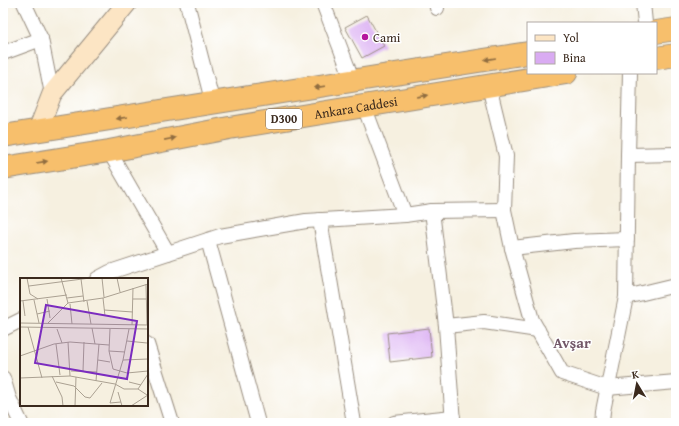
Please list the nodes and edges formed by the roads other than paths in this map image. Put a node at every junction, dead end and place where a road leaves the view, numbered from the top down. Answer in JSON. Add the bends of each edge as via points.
{"nodes":[{"id":1,"x":24,"y":3,"type":"edge"},
{"id":2,"x":127,"y":3,"type":"edge"},
{"id":3,"x":187,"y":3,"type":"edge"},
{"id":4,"x":323,"y":3,"type":"edge"},
{"id":5,"x":643,"y":3,"type":"edge"},
{"id":6,"x":645,"y":22,"type":"edge"},
{"id":7,"x":676,"y":29,"type":"edge"},
{"id":8,"x":657,"y":32,"type":"edge"},
{"id":9,"x":41,"y":39,"type":"junction"},
{"id":10,"x":527,"y":53,"type":"edge"},
{"id":11,"x":3,"y":54,"type":"edge"},
{"id":12,"x":676,"y":55,"type":"edge"},
{"id":13,"x":657,"y":58,"type":"edge"},
{"id":14,"x":560,"y":74,"type":"edge"},
{"id":15,"x":630,"y":74,"type":"edge"},
{"id":16,"x":353,"y":81,"type":"junction"},
{"id":17,"x":489,"y":86,"type":"junction"},
{"id":18,"x":52,"y":94,"type":"junction"},
{"id":19,"x":213,"y":104,"type":"junction"},
{"id":20,"x":364,"y":106,"type":"junction"},
{"id":21,"x":38,"y":130,"type":"junction"},
{"id":22,"x":3,"y":136,"type":"edge"},
{"id":23,"x":109,"y":151,"type":"junction"},
{"id":24,"x":676,"y":154,"type":"edge"},
{"id":25,"x":628,"y":155,"type":"junction"},
{"id":26,"x":3,"y":168,"type":"edge"},
{"id":27,"x":504,"y":210,"type":"junction"},
{"id":28,"x":432,"y":211,"type":"junction"},
{"id":29,"x":405,"y":214,"type":"junction"},
{"id":30,"x":320,"y":220,"type":"junction"},
{"id":31,"x":627,"y":238,"type":"junction"},
{"id":32,"x":208,"y":240,"type":"junction"},
{"id":33,"x":512,"y":248,"type":"junction"},
{"id":34,"x":168,"y":253,"type":"junction"},
{"id":35,"x":125,"y":273,"type":"edge"},
{"id":36,"x":99,"y":278,"type":"edge"},
{"id":37,"x":676,"y":285,"type":"edge"},
{"id":38,"x":626,"y":297,"type":"junction"},
{"id":39,"x":20,"y":320,"type":"edge"},
{"id":40,"x":446,"y":326,"type":"junction"},
{"id":41,"x":3,"y":329,"type":"edge"},
{"id":42,"x":538,"y":330,"type":"junction"},
{"id":43,"x":148,"y":347,"type":"edge"},
{"id":44,"x":3,"y":378,"type":"edge"},
{"id":45,"x":676,"y":382,"type":"edge"},
{"id":46,"x":607,"y":388,"type":"junction"},
{"id":47,"x":453,"y":420,"type":"edge"},
{"id":48,"x":21,"y":423,"type":"edge"},
{"id":49,"x":172,"y":423,"type":"edge"},
{"id":50,"x":258,"y":423,"type":"edge"},
{"id":51,"x":354,"y":423,"type":"edge"},
{"id":52,"x":394,"y":423,"type":"edge"},
{"id":53,"x":602,"y":423,"type":"edge"}],
"edges":[{"from":1,"to":9,"type":"street"},
{"from":2,"to":18,"type":"street"},
{"from":3,"to":19,"type":"street"},
{"from":4,"to":16,"type":"street"},
{"from":5,"to":6,"type":"street"},
{"from":7,"to":8,"type":"highway"},
{"from":9,"to":11,"type":"street"},
{"from":9,"to":18,"type":"street"},
{"from":10,"to":16,"type":"highway","name":"Ankara Caddesi","number":"D300","one_way":true},
{"from":12,"to":13,"type":"highway"},
{"from":14,"to":17,"type":"highway","name":"Ankara Caddesi","number":"D300"},
{"from":15,"to":25,"type":"street"},
{"from":16,"to":19,"type":"highway","name":"Ankara Caddesi","number":"D300","one_way":true},
{"from":20,"to":17,"type":"highway","name":"Ankara Caddesi","number":"D300","one_way":true},
{"from":17,"to":27,"type":"street","via":[[506,156]]},
{"from":18,"to":21,"type":"street"},
{"from":19,"to":21,"type":"highway","name":"Ankara Caddesi","number":"D300","one_way":true},
{"from":23,"to":20,"type":"highway","name":"Ankara Caddesi","number":"D300","one_way":true},
{"from":20,"to":29,"type":"street"},
{"from":21,"to":22,"type":"highway","name":"Ankara Caddesi","number":"D300"},
{"from":26,"to":23,"type":"highway","name":"Ankara Caddesi","number":"D300","one_way":true},
{"from":23,"to":34,"type":"street"},
{"from":24,"to":25,"type":"street"},
{"from":25,"to":31,"type":"street"},
{"from":27,"to":28,"type":"street"},
{"from":27,"to":33,"type":"street"},
{"from":28,"to":29,"type":"street"},
{"from":28,"to":40,"type":"street"},
{"from":29,"to":30,"type":"street"},
{"from":30,"to":32,"type":"street"},
{"from":30,"to":51,"type":"street"},
{"from":31,"to":33,"type":"street"},
{"from":31,"to":38,"type":"street"},
{"from":32,"to":34,"type":"street"},
{"from":32,"to":50,"type":"street"},
{"from":33,"to":42,"type":"street","via":[[532,320]]},
{"from":34,"to":35,"type":"street"},
{"from":35,"to":36,"type":"street","via":[[110,272]]},
{"from":37,"to":38,"type":"street"},
{"from":38,"to":46,"type":"street"},
{"from":39,"to":41,"type":"street"},
{"from":40,"to":42,"type":"street","via":[[484,322]]},
{"from":40,"to":47,"type":"street"},
{"from":42,"to":46,"type":"street","via":[[562,373]]},
{"from":43,"to":49,"type":"street"},
{"from":44,"to":48,"type":"street"},
{"from":45,"to":46,"type":"street"},
{"from":46,"to":53,"type":"street"},
{"from":47,"to":52,"type":"street"}]}
